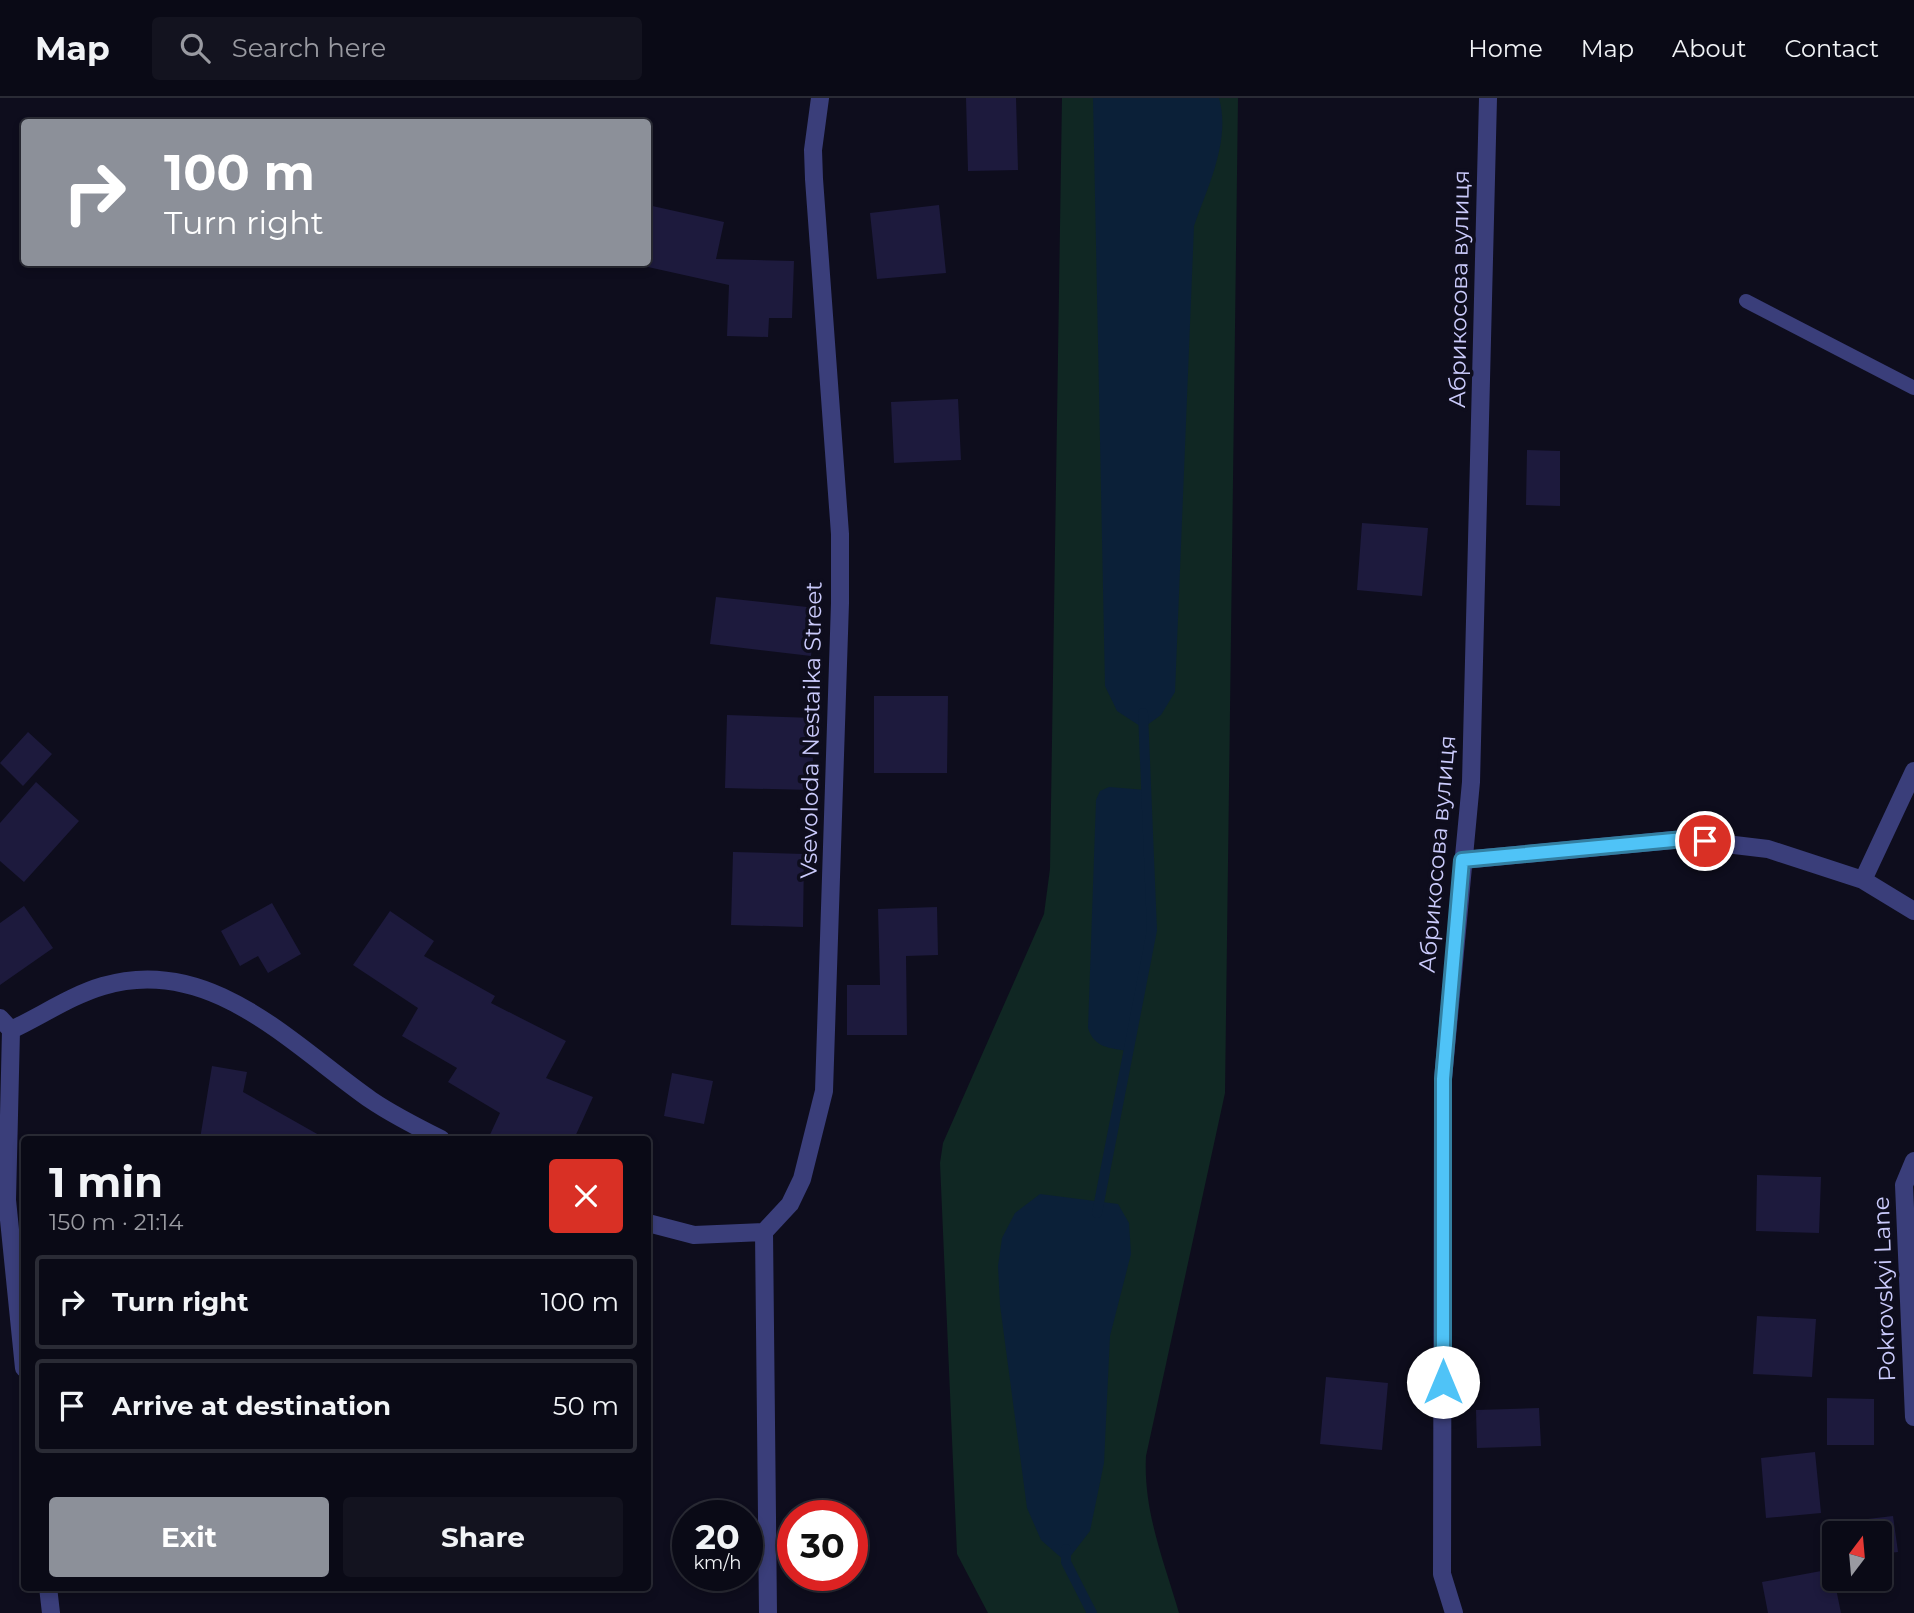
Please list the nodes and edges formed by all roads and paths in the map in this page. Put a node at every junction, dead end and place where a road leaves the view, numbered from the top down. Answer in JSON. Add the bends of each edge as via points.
{"nodes":[{"id":1,"x":820,"y":98,"type":"edge"},
{"id":2,"x":1488,"y":98,"type":"edge"},
{"id":3,"x":1746,"y":302,"type":"dead end"},
{"id":4,"x":1914,"y":388,"type":"edge"},
{"id":5,"x":1914,"y":771,"type":"edge"},
{"id":6,"x":1462,"y":860,"type":"junction"},
{"id":7,"x":1863,"y":880,"type":"junction"},
{"id":8,"x":1914,"y":911,"type":"edge"},
{"id":9,"x":6,"y":1024,"type":"edge"},
{"id":10,"x":436,"y":1136,"type":"edge"},
{"id":11,"x":1914,"y":1161,"type":"edge"},
{"id":12,"x":651,"y":1224,"type":"edge"},
{"id":13,"x":764,"y":1231,"type":"junction"},
{"id":14,"x":21,"y":1340,"type":"edge"},
{"id":15,"x":1914,"y":1417,"type":"edge"},
{"id":16,"x":48,"y":1591,"type":"edge"},
{"id":17,"x":51,"y":1613,"type":"edge"},
{"id":18,"x":768,"y":1613,"type":"edge"},
{"id":19,"x":1454,"y":1613,"type":"edge"}],
"edges":[{"from":1,"to":13,"type":"street","name":"Vsevoloda Nestaika Street","via":[[814,179],[840,547],[827,1032],[824,1091],[802,1179],[790,1204]]},
{"from":2,"to":6,"type":"street","name":"Абрикосова вулиця","via":[[1471,782]]},
{"from":3,"to":4,"type":"lane"},
{"from":5,"to":7,"type":"street"},
{"from":6,"to":7,"type":"street","via":[[1684,839],[1768,849]]},
{"from":6,"to":19,"type":"street","name":"Абрикосова вулиця","via":[[1443,1079],[1442,1574]]},
{"from":7,"to":8,"type":"street"},
{"from":9,"to":10,"type":"street","via":[[101,986],[136,979],[174,979],[212,990],[253,1012],[372,1101]]},
{"from":9,"to":14,"type":"street","via":[[6,1200]]},
{"from":11,"to":15,"type":"street","name":"Pokrovskyi Lane","via":[[1904,1185]]},
{"from":12,"to":13,"type":"street","via":[[694,1234]]},
{"from":13,"to":18,"type":"street"},
{"from":16,"to":17,"type":"street"}]}
